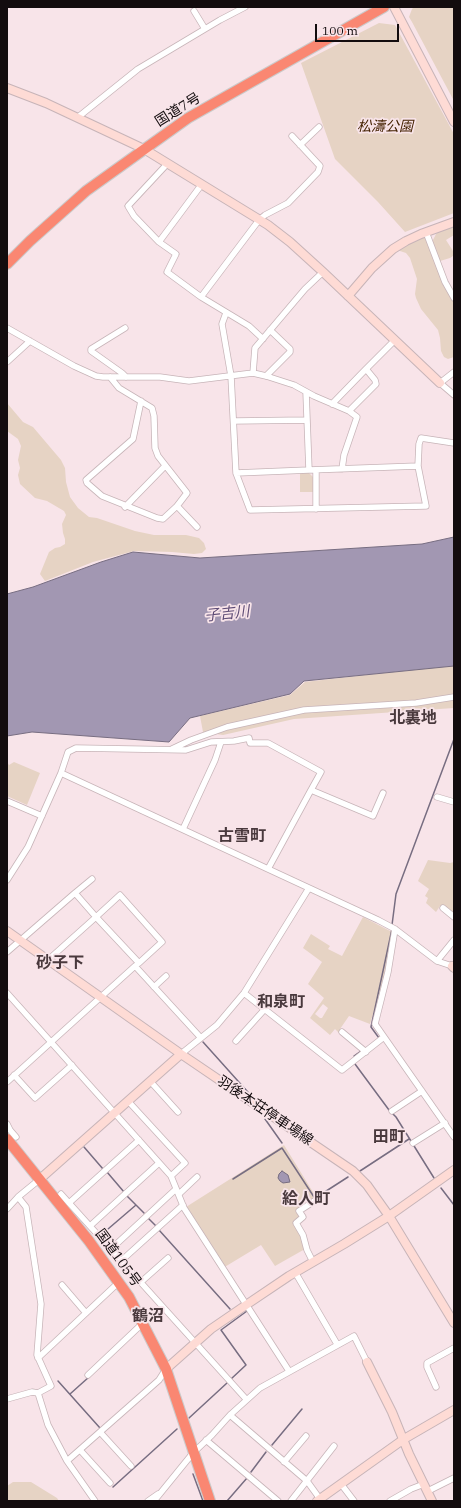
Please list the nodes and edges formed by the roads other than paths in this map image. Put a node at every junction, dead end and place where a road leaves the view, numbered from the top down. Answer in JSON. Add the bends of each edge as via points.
{"nodes":[{"id":1,"x":245,"y":7,"type":"edge"},
{"id":2,"x":384,"y":7,"type":"edge"},
{"id":3,"x":394,"y":7,"type":"edge"},
{"id":4,"x":194,"y":11,"type":"dead end"},
{"id":5,"x":205,"y":29,"type":"junction"},
{"id":6,"x":7,"y":88,"type":"edge"},
{"id":7,"x":77,"y":118,"type":"junction"},
{"id":8,"x":454,"y":122,"type":"edge"},
{"id":9,"x":319,"y":127,"type":"dead end"},
{"id":10,"x":292,"y":136,"type":"dead end"},
{"id":11,"x":300,"y":145,"type":"junction"},
{"id":12,"x":144,"y":149,"type":"junction"},
{"id":13,"x":168,"y":163,"type":"junction"},
{"id":14,"x":202,"y":184,"type":"junction"},
{"id":15,"x":259,"y":220,"type":"junction"},
{"id":16,"x":454,"y":222,"type":"edge"},
{"id":17,"x":426,"y":232,"type":"junction"},
{"id":18,"x":159,"y":242,"type":"junction"},
{"id":19,"x":7,"y":264,"type":"edge"},
{"id":20,"x":323,"y":272,"type":"junction"},
{"id":21,"x":348,"y":296,"type":"junction"},
{"id":22,"x":201,"y":297,"type":"junction"},
{"id":23,"x":454,"y":298,"type":"edge"},
{"id":24,"x":226,"y":313,"type":"junction"},
{"id":25,"x":7,"y":328,"type":"edge"},
{"id":26,"x":126,"y":328,"type":"dead end"},
{"id":27,"x":270,"y":330,"type":"junction"},
{"id":28,"x":263,"y":339,"type":"junction"},
{"id":29,"x":395,"y":340,"type":"junction"},
{"id":30,"x":30,"y":341,"type":"junction"},
{"id":31,"x":7,"y":362,"type":"edge"},
{"id":32,"x":366,"y":369,"type":"junction"},
{"id":33,"x":454,"y":372,"type":"edge"},
{"id":34,"x":253,"y":373,"type":"junction"},
{"id":35,"x":231,"y":376,"type":"junction"},
{"id":36,"x":266,"y":376,"type":"junction"},
{"id":37,"x":110,"y":377,"type":"junction"},
{"id":38,"x":126,"y":377,"type":"junction"},
{"id":39,"x":440,"y":383,"type":"junction"},
{"id":40,"x":306,"y":392,"type":"junction"},
{"id":41,"x":454,"y":395,"type":"edge"},
{"id":42,"x":141,"y":401,"type":"junction"},
{"id":43,"x":332,"y":404,"type":"junction"},
{"id":44,"x":349,"y":411,"type":"junction"},
{"id":45,"x":307,"y":420,"type":"junction"},
{"id":46,"x":234,"y":421,"type":"junction"},
{"id":47,"x":454,"y":443,"type":"edge"},
{"id":48,"x":166,"y":466,"type":"junction"},
{"id":49,"x":418,"y":466,"type":"junction"},
{"id":50,"x":342,"y":469,"type":"junction"},
{"id":51,"x":309,"y":470,"type":"junction"},
{"id":52,"x":316,"y":470,"type":"junction"},
{"id":53,"x":236,"y":474,"type":"junction"},
{"id":54,"x":177,"y":506,"type":"junction"},
{"id":55,"x":125,"y":507,"type":"junction"},
{"id":56,"x":316,"y":509,"type":"junction"},
{"id":57,"x":197,"y":527,"type":"dead end"},
{"id":58,"x":454,"y":697,"type":"edge"},
{"id":59,"x":221,"y":742,"type":"junction"},
{"id":60,"x":170,"y":750,"type":"junction"},
{"id":61,"x":61,"y":773,"type":"junction"},
{"id":62,"x":311,"y":790,"type":"junction"},
{"id":63,"x":383,"y":793,"type":"dead end"},
{"id":64,"x":437,"y":797,"type":"dead end"},
{"id":65,"x":7,"y":801,"type":"edge"},
{"id":66,"x":454,"y":802,"type":"edge"},
{"id":67,"x":42,"y":816,"type":"junction"},
{"id":68,"x":184,"y":829,"type":"junction"},
{"id":69,"x":268,"y":869,"type":"junction"},
{"id":70,"x":92,"y":879,"type":"dead end"},
{"id":71,"x":7,"y":880,"type":"edge"},
{"id":72,"x":309,"y":888,"type":"junction"},
{"id":73,"x":75,"y":893,"type":"junction"},
{"id":74,"x":443,"y":908,"type":"dead end"},
{"id":75,"x":96,"y":917,"type":"junction"},
{"id":76,"x":454,"y":917,"type":"edge"},
{"id":77,"x":395,"y":929,"type":"junction"},
{"id":78,"x":7,"y":931,"type":"edge"},
{"id":79,"x":20,"y":940,"type":"junction"},
{"id":80,"x":454,"y":940,"type":"edge"},
{"id":81,"x":7,"y":952,"type":"edge"},
{"id":82,"x":48,"y":960,"type":"junction"},
{"id":83,"x":437,"y":960,"type":"junction"},
{"id":84,"x":453,"y":967,"type":"edge"},
{"id":85,"x":166,"y":976,"type":"dead end"},
{"id":86,"x":154,"y":986,"type":"junction"},
{"id":87,"x":7,"y":993,"type":"edge"},
{"id":88,"x":244,"y":994,"type":"junction"},
{"id":89,"x":100,"y":997,"type":"junction"},
{"id":90,"x":264,"y":1010,"type":"junction"},
{"id":91,"x":342,"y":1032,"type":"dead end"},
{"id":92,"x":384,"y":1037,"type":"junction"},
{"id":93,"x":201,"y":1038,"type":"junction"},
{"id":94,"x":236,"y":1041,"type":"dead end"},
{"id":95,"x":52,"y":1042,"type":"junction"},
{"id":96,"x":366,"y":1052,"type":"junction"},
{"id":97,"x":181,"y":1054,"type":"junction"},
{"id":98,"x":72,"y":1065,"type":"junction"},
{"id":99,"x":14,"y":1076,"type":"junction"},
{"id":100,"x":150,"y":1081,"type":"junction"},
{"id":101,"x":7,"y":1082,"type":"edge"},
{"id":102,"x":422,"y":1091,"type":"junction"},
{"id":103,"x":128,"y":1101,"type":"junction"},
{"id":104,"x":392,"y":1111,"type":"dead end"},
{"id":105,"x":178,"y":1112,"type":"dead end"},
{"id":106,"x":115,"y":1113,"type":"junction"},
{"id":107,"x":445,"y":1123,"type":"junction"},
{"id":108,"x":7,"y":1124,"type":"edge"},
{"id":109,"x":454,"y":1137,"type":"edge"},
{"id":110,"x":12,"y":1138,"type":"edge"},
{"id":111,"x":139,"y":1140,"type":"junction"},
{"id":112,"x":413,"y":1143,"type":"dead end"},
{"id":113,"x":160,"y":1163,"type":"junction"},
{"id":114,"x":454,"y":1170,"type":"edge"},
{"id":115,"x":171,"y":1176,"type":"junction"},
{"id":116,"x":197,"y":1177,"type":"dead end"},
{"id":117,"x":40,"y":1179,"type":"junction"},
{"id":118,"x":178,"y":1191,"type":"junction"},
{"id":119,"x":61,"y":1194,"type":"dead end"},
{"id":120,"x":18,"y":1197,"type":"junction"},
{"id":121,"x":319,"y":1198,"type":"dead end"},
{"id":122,"x":69,"y":1203,"type":"junction"},
{"id":123,"x":183,"y":1205,"type":"junction"},
{"id":124,"x":7,"y":1209,"type":"edge"},
{"id":125,"x":389,"y":1216,"type":"junction"},
{"id":126,"x":90,"y":1226,"type":"junction"},
{"id":127,"x":110,"y":1249,"type":"junction"},
{"id":128,"x":168,"y":1258,"type":"dead end"},
{"id":129,"x":122,"y":1261,"type":"junction"},
{"id":130,"x":313,"y":1262,"type":"junction"},
{"id":131,"x":295,"y":1272,"type":"junction"},
{"id":132,"x":141,"y":1282,"type":"junction"},
{"id":133,"x":118,"y":1283,"type":"junction"},
{"id":134,"x":62,"y":1285,"type":"dead end"},
{"id":135,"x":246,"y":1304,"type":"junction"},
{"id":136,"x":86,"y":1313,"type":"junction"},
{"id":137,"x":143,"y":1323,"type":"junction"},
{"id":138,"x":454,"y":1323,"type":"edge"},
{"id":139,"x":195,"y":1343,"type":"junction"},
{"id":140,"x":337,"y":1344,"type":"junction"},
{"id":141,"x":454,"y":1348,"type":"edge"},
{"id":142,"x":38,"y":1358,"type":"junction"},
{"id":143,"x":367,"y":1362,"type":"joint"},
{"id":144,"x":166,"y":1369,"type":"junction"},
{"id":145,"x":289,"y":1371,"type":"junction"},
{"id":146,"x":88,"y":1375,"type":"dead end"},
{"id":147,"x":436,"y":1387,"type":"dead end"},
{"id":148,"x":38,"y":1393,"type":"junction"},
{"id":149,"x":7,"y":1399,"type":"edge"},
{"id":150,"x":246,"y":1399,"type":"junction"},
{"id":151,"x":454,"y":1410,"type":"edge"},
{"id":152,"x":230,"y":1415,"type":"junction"},
{"id":153,"x":100,"y":1432,"type":"junction"},
{"id":154,"x":306,"y":1436,"type":"dead end"},
{"id":155,"x":404,"y":1439,"type":"junction"},
{"id":156,"x":206,"y":1440,"type":"junction"},
{"id":157,"x":334,"y":1446,"type":"dead end"},
{"id":158,"x":80,"y":1450,"type":"junction"},
{"id":159,"x":193,"y":1453,"type":"junction"},
{"id":160,"x":67,"y":1461,"type":"junction"},
{"id":161,"x":284,"y":1462,"type":"junction"},
{"id":162,"x":131,"y":1466,"type":"dead end"},
{"id":163,"x":454,"y":1478,"type":"edge"},
{"id":164,"x":307,"y":1481,"type":"junction"},
{"id":165,"x":110,"y":1483,"type":"dead end"},
{"id":166,"x":341,"y":1484,"type":"junction"},
{"id":167,"x":426,"y":1488,"type":"junction"},
{"id":168,"x":162,"y":1491,"type":"junction"},
{"id":169,"x":318,"y":1500,"type":"edge"},
{"id":170,"x":95,"y":1501,"type":"edge"},
{"id":171,"x":148,"y":1501,"type":"edge"},
{"id":172,"x":154,"y":1501,"type":"edge"},
{"id":173,"x":159,"y":1501,"type":"edge"},
{"id":174,"x":210,"y":1501,"type":"edge"},
{"id":175,"x":278,"y":1501,"type":"edge"},
{"id":176,"x":291,"y":1501,"type":"edge"},
{"id":177,"x":354,"y":1501,"type":"edge"},
{"id":178,"x":390,"y":1501,"type":"edge"},
{"id":179,"x":432,"y":1501,"type":"edge"}],
"edges":[{"from":1,"to":5,"type":"street"},
{"from":2,"to":12,"type":"highway","name":"国道7号","via":[[188,118]]},
{"from":3,"to":8,"type":"street"},
{"from":4,"to":5,"type":"street"},
{"from":5,"to":7,"type":"street","via":[[138,69]]},
{"from":6,"to":7,"type":"street"},
{"from":7,"to":12,"type":"street"},
{"from":9,"to":11,"type":"street"},
{"from":10,"to":11,"type":"street"},
{"from":11,"to":15,"type":"street","via":[[320,166],[318,172],[288,203]]},
{"from":12,"to":13,"type":"street"},
{"from":12,"to":19,"type":"highway","name":"国道7号","via":[[86,191]]},
{"from":13,"to":14,"type":"street"},
{"from":13,"to":18,"type":"street","via":[[128,206]]},
{"from":14,"to":15,"type":"street"},
{"from":14,"to":18,"type":"street"},
{"from":15,"to":20,"type":"street","via":[[290,242]]},
{"from":15,"to":22,"type":"street"},
{"from":16,"to":17,"type":"street"},
{"from":17,"to":21,"type":"street","via":[[406,241],[382,257]]},
{"from":17,"to":23,"type":"street","via":[[445,282]]},
{"from":18,"to":22,"type":"street","via":[[176,254],[167,272]]},
{"from":20,"to":21,"type":"street"},
{"from":20,"to":27,"type":"street","via":[[305,288]]},
{"from":21,"to":29,"type":"street"},
{"from":22,"to":24,"type":"street"},
{"from":24,"to":28,"type":"street","via":[[249,326]]},
{"from":24,"to":35,"type":"street","via":[[222,324]]},
{"from":25,"to":30,"type":"street"},
{"from":26,"to":38,"type":"street","via":[[90,351]]},
{"from":27,"to":28,"type":"street"},
{"from":27,"to":36,"type":"street","via":[[290,349],[290,352]]},
{"from":28,"to":34,"type":"street","via":[[256,348]]},
{"from":29,"to":32,"type":"street"},
{"from":29,"to":39,"type":"street"},
{"from":30,"to":31,"type":"street"},
{"from":30,"to":37,"type":"street","via":[[96,376]]},
{"from":32,"to":43,"type":"street"},
{"from":32,"to":44,"type":"street","via":[[376,384]]},
{"from":33,"to":39,"type":"street"},
{"from":34,"to":35,"type":"street"},
{"from":34,"to":36,"type":"street"},
{"from":35,"to":38,"type":"street","via":[[189,381],[160,377]]},
{"from":35,"to":46,"type":"street"},
{"from":36,"to":40,"type":"street","via":[[294,385]]},
{"from":37,"to":38,"type":"street"},
{"from":37,"to":42,"type":"street","via":[[119,388]]},
{"from":39,"to":41,"type":"street"},
{"from":40,"to":43,"type":"street"},
{"from":40,"to":45,"type":"street"},
{"from":42,"to":48,"type":"street","via":[[152,408],[155,448]]},
{"from":42,"to":55,"type":"street","via":[[133,438],[86,480],[102,496]]},
{"from":43,"to":44,"type":"street"},
{"from":44,"to":50,"type":"street","via":[[357,420],[344,455]]},
{"from":45,"to":46,"type":"street"},
{"from":45,"to":51,"type":"street"},
{"from":46,"to":53,"type":"street"},
{"from":47,"to":49,"type":"street","via":[[421,438]]},
{"from":48,"to":54,"type":"street","via":[[187,493]]},
{"from":48,"to":55,"type":"street"},
{"from":49,"to":50,"type":"street"},
{"from":49,"to":56,"type":"street","via":[[426,506]]},
{"from":50,"to":52,"type":"street"},
{"from":51,"to":52,"type":"street"},
{"from":51,"to":53,"type":"street"},
{"from":52,"to":56,"type":"street"},
{"from":53,"to":56,"type":"street","via":[[250,510]]},
{"from":54,"to":55,"type":"street","via":[[163,520]]},
{"from":54,"to":57,"type":"street"},
{"from":58,"to":60,"type":"street","via":[[416,703],[304,710],[227,727]]},
{"from":59,"to":60,"type":"street","via":[[211,742],[186,750]]},
{"from":59,"to":62,"type":"street","via":[[248,738],[250,743],[268,743],[300,760],[321,772]]},
{"from":59,"to":68,"type":"street","via":[[216,760]]},
{"from":60,"to":61,"type":"street","via":[[76,748],[68,752]]},
{"from":61,"to":67,"type":"street"},
{"from":61,"to":68,"type":"street"},
{"from":62,"to":63,"type":"street","via":[[373,816]]},
{"from":62,"to":69,"type":"street"},
{"from":64,"to":66,"type":"street"},
{"from":65,"to":67,"type":"street"},
{"from":67,"to":71,"type":"street","via":[[28,848]]},
{"from":68,"to":69,"type":"street"},
{"from":69,"to":72,"type":"street"},
{"from":70,"to":73,"type":"street"},
{"from":72,"to":77,"type":"street"},
{"from":72,"to":88,"type":"street"},
{"from":73,"to":75,"type":"street"},
{"from":73,"to":79,"type":"street"},
{"from":74,"to":76,"type":"street"},
{"from":75,"to":75,"type":"street","via":[[120,895],[162,942],[140,963]]},
{"from":75,"to":82,"type":"street"},
{"from":77,"to":83,"type":"street"},
{"from":77,"to":92,"type":"street","via":[[388,972],[375,1024]]},
{"from":78,"to":79,"type":"street","name":"羽後本荘停車場線"},
{"from":79,"to":81,"type":"street"},
{"from":79,"to":82,"type":"street","name":"羽後本荘停車場線"},
{"from":80,"to":83,"type":"street"},
{"from":82,"to":89,"type":"street","name":"羽後本荘停車場線"},
{"from":83,"to":84,"type":"street"},
{"from":85,"to":86,"type":"street"},
{"from":86,"to":89,"type":"street","via":[[136,966]]},
{"from":86,"to":93,"type":"street"},
{"from":87,"to":95,"type":"street"},
{"from":88,"to":90,"type":"street"},
{"from":88,"to":93,"type":"street","via":[[221,1021]]},
{"from":89,"to":95,"type":"street"},
{"from":89,"to":97,"type":"street","name":"羽後本荘停車場線"},
{"from":90,"to":94,"type":"street"},
{"from":90,"to":96,"type":"street","via":[[342,1070]]},
{"from":91,"to":96,"type":"street"},
{"from":92,"to":96,"type":"street"},
{"from":92,"to":102,"type":"street"},
{"from":93,"to":97,"type":"street"},
{"from":95,"to":98,"type":"street"},
{"from":95,"to":99,"type":"street"},
{"from":97,"to":100,"type":"street"},
{"from":97,"to":125,"type":"street","name":"羽後本荘停車場線","via":[[353,1172],[367,1185]]},
{"from":98,"to":99,"type":"street","via":[[35,1098]]},
{"from":98,"to":106,"type":"street"},
{"from":99,"to":101,"type":"street"},
{"from":100,"to":103,"type":"street"},
{"from":100,"to":105,"type":"street"},
{"from":102,"to":104,"type":"street"},
{"from":102,"to":107,"type":"street"},
{"from":103,"to":106,"type":"street"},
{"from":103,"to":115,"type":"street","via":[[185,1163]]},
{"from":106,"to":111,"type":"street"},
{"from":106,"to":117,"type":"street"},
{"from":107,"to":109,"type":"street"},
{"from":107,"to":112,"type":"street"},
{"from":108,"to":110,"type":"street"},
{"from":110,"to":117,"type":"highway","name":"国道105号"},
{"from":111,"to":113,"type":"street"},
{"from":111,"to":122,"type":"street"},
{"from":113,"to":115,"type":"street"},
{"from":113,"to":126,"type":"street"},
{"from":114,"to":125,"type":"street"},
{"from":115,"to":118,"type":"street"},
{"from":116,"to":118,"type":"street"},
{"from":117,"to":120,"type":"street"},
{"from":117,"to":133,"type":"highway","name":"国道105号"},
{"from":118,"to":123,"type":"street"},
{"from":118,"to":127,"type":"street"},
{"from":119,"to":122,"type":"street"},
{"from":120,"to":124,"type":"street"},
{"from":120,"to":142,"type":"street","via":[[26,1207],[40,1304]]},
{"from":121,"to":130,"type":"street","via":[[299,1211],[303,1217],[296,1223]]},
{"from":122,"to":126,"type":"street"},
{"from":123,"to":129,"type":"street"},
{"from":123,"to":135,"type":"street"},
{"from":125,"to":130,"type":"street"},
{"from":125,"to":138,"type":"street","name":"羽後本荘停車場線"},
{"from":126,"to":127,"type":"street"},
{"from":127,"to":129,"type":"street"},
{"from":128,"to":132,"type":"street"},
{"from":129,"to":132,"type":"street"},
{"from":130,"to":131,"type":"street"},
{"from":131,"to":135,"type":"street"},
{"from":131,"to":140,"type":"street"},
{"from":132,"to":139,"type":"street"},
{"from":133,"to":136,"type":"street"},
{"from":133,"to":137,"type":"highway","name":"国道105号"},
{"from":134,"to":136,"type":"street"},
{"from":135,"to":139,"type":"street"},
{"from":135,"to":145,"type":"street"},
{"from":136,"to":142,"type":"street"},
{"from":137,"to":144,"type":"highway","name":"国道105号"},
{"from":137,"to":146,"type":"street"},
{"from":139,"to":144,"type":"street"},
{"from":139,"to":150,"type":"street"},
{"from":140,"to":143,"type":"street","via":[[354,1336]]},
{"from":140,"to":145,"type":"street"},
{"from":141,"to":147,"type":"street","via":[[427,1363],[426,1367]]},
{"from":142,"to":148,"type":"street","via":[[50,1386]]},
{"from":143,"to":155,"type":"street"},
{"from":144,"to":153,"type":"street","via":[[159,1380]]},
{"from":144,"to":159,"type":"highway","name":"国道105号"},
{"from":145,"to":150,"type":"street"},
{"from":148,"to":149,"type":"street","via":[[32,1392]]},
{"from":148,"to":160,"type":"street","via":[[48,1425]]},
{"from":150,"to":152,"type":"street"},
{"from":151,"to":155,"type":"street"},
{"from":152,"to":156,"type":"street"},
{"from":152,"to":161,"type":"street"},
{"from":153,"to":158,"type":"street"},
{"from":153,"to":162,"type":"street"},
{"from":154,"to":161,"type":"street"},
{"from":155,"to":166,"type":"street"},
{"from":155,"to":167,"type":"street"},
{"from":156,"to":159,"type":"street"},
{"from":156,"to":175,"type":"street"},
{"from":157,"to":164,"type":"street"},
{"from":158,"to":160,"type":"street"},
{"from":158,"to":165,"type":"street"},
{"from":159,"to":168,"type":"street"},
{"from":159,"to":174,"type":"highway","name":"国道105号"},
{"from":160,"to":170,"type":"street"},
{"from":161,"to":164,"type":"street"},
{"from":163,"to":167,"type":"street"},
{"from":164,"to":169,"type":"street"},
{"from":164,"to":176,"type":"street"},
{"from":166,"to":169,"type":"street"},
{"from":166,"to":177,"type":"street"},
{"from":167,"to":178,"type":"street","via":[[412,1489]]},
{"from":167,"to":179,"type":"street"},
{"from":168,"to":171,"type":"street"},
{"from":168,"to":172,"type":"street"},
{"from":168,"to":173,"type":"street"}]}
